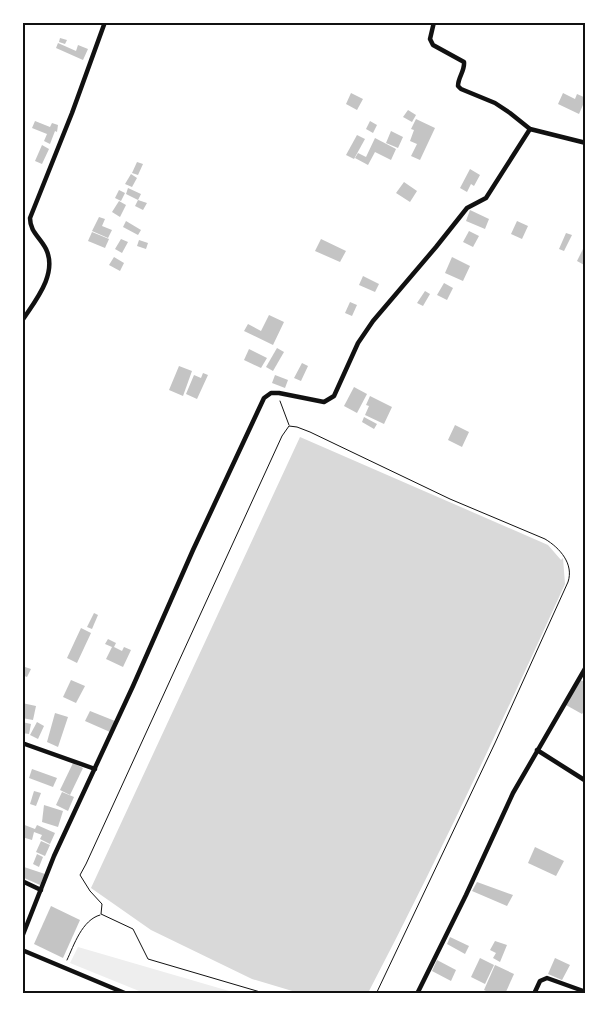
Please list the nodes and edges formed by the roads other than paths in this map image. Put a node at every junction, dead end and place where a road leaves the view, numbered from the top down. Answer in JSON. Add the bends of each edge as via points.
{"nodes":[{"id":1,"x":105,"y":22,"type":"edge"},
{"id":2,"x":434,"y":22,"type":"edge"},
{"id":3,"x":530,"y":129,"type":"junction"},
{"id":4,"x":586,"y":144,"type":"edge"},
{"id":5,"x":22,"y":321,"type":"edge"},
{"id":6,"x":586,"y":667,"type":"edge"},
{"id":7,"x":22,"y":743,"type":"edge"},
{"id":8,"x":537,"y":750,"type":"junction"},
{"id":9,"x":95,"y":769,"type":"junction"},
{"id":10,"x":586,"y":781,"type":"edge"},
{"id":11,"x":22,"y":881,"type":"edge"},
{"id":12,"x":41,"y":890,"type":"junction"},
{"id":13,"x":22,"y":937,"type":"edge"},
{"id":14,"x":22,"y":950,"type":"edge"},
{"id":15,"x":586,"y":992,"type":"edge"},
{"id":16,"x":419,"y":993,"type":"edge"},
{"id":17,"x":127,"y":994,"type":"edge"},
{"id":18,"x":534,"y":994,"type":"edge"}],
"edges":[{"from":1,"to":5,"type":"street","via":[[30,218],[32,229],[46,248],[49,264],[42,290]]},
{"from":2,"to":3,"type":"street","via":[[430,39],[433,45],[464,62],[458,86],[495,103]]},
{"from":3,"to":4,"type":"street"},
{"from":3,"to":9,"type":"street","via":[[486,198],[467,208],[373,321],[358,343],[334,396],[324,402],[276,393],[264,398]]},
{"from":6,"to":8,"type":"street"},
{"from":7,"to":9,"type":"street"},
{"from":8,"to":10,"type":"street"},
{"from":8,"to":16,"type":"street","via":[[513,793]]},
{"from":9,"to":12,"type":"street"},
{"from":11,"to":12,"type":"street"},
{"from":12,"to":13,"type":"street"},
{"from":14,"to":17,"type":"street"},
{"from":15,"to":18,"type":"street","via":[[547,978],[540,980]]}]}
